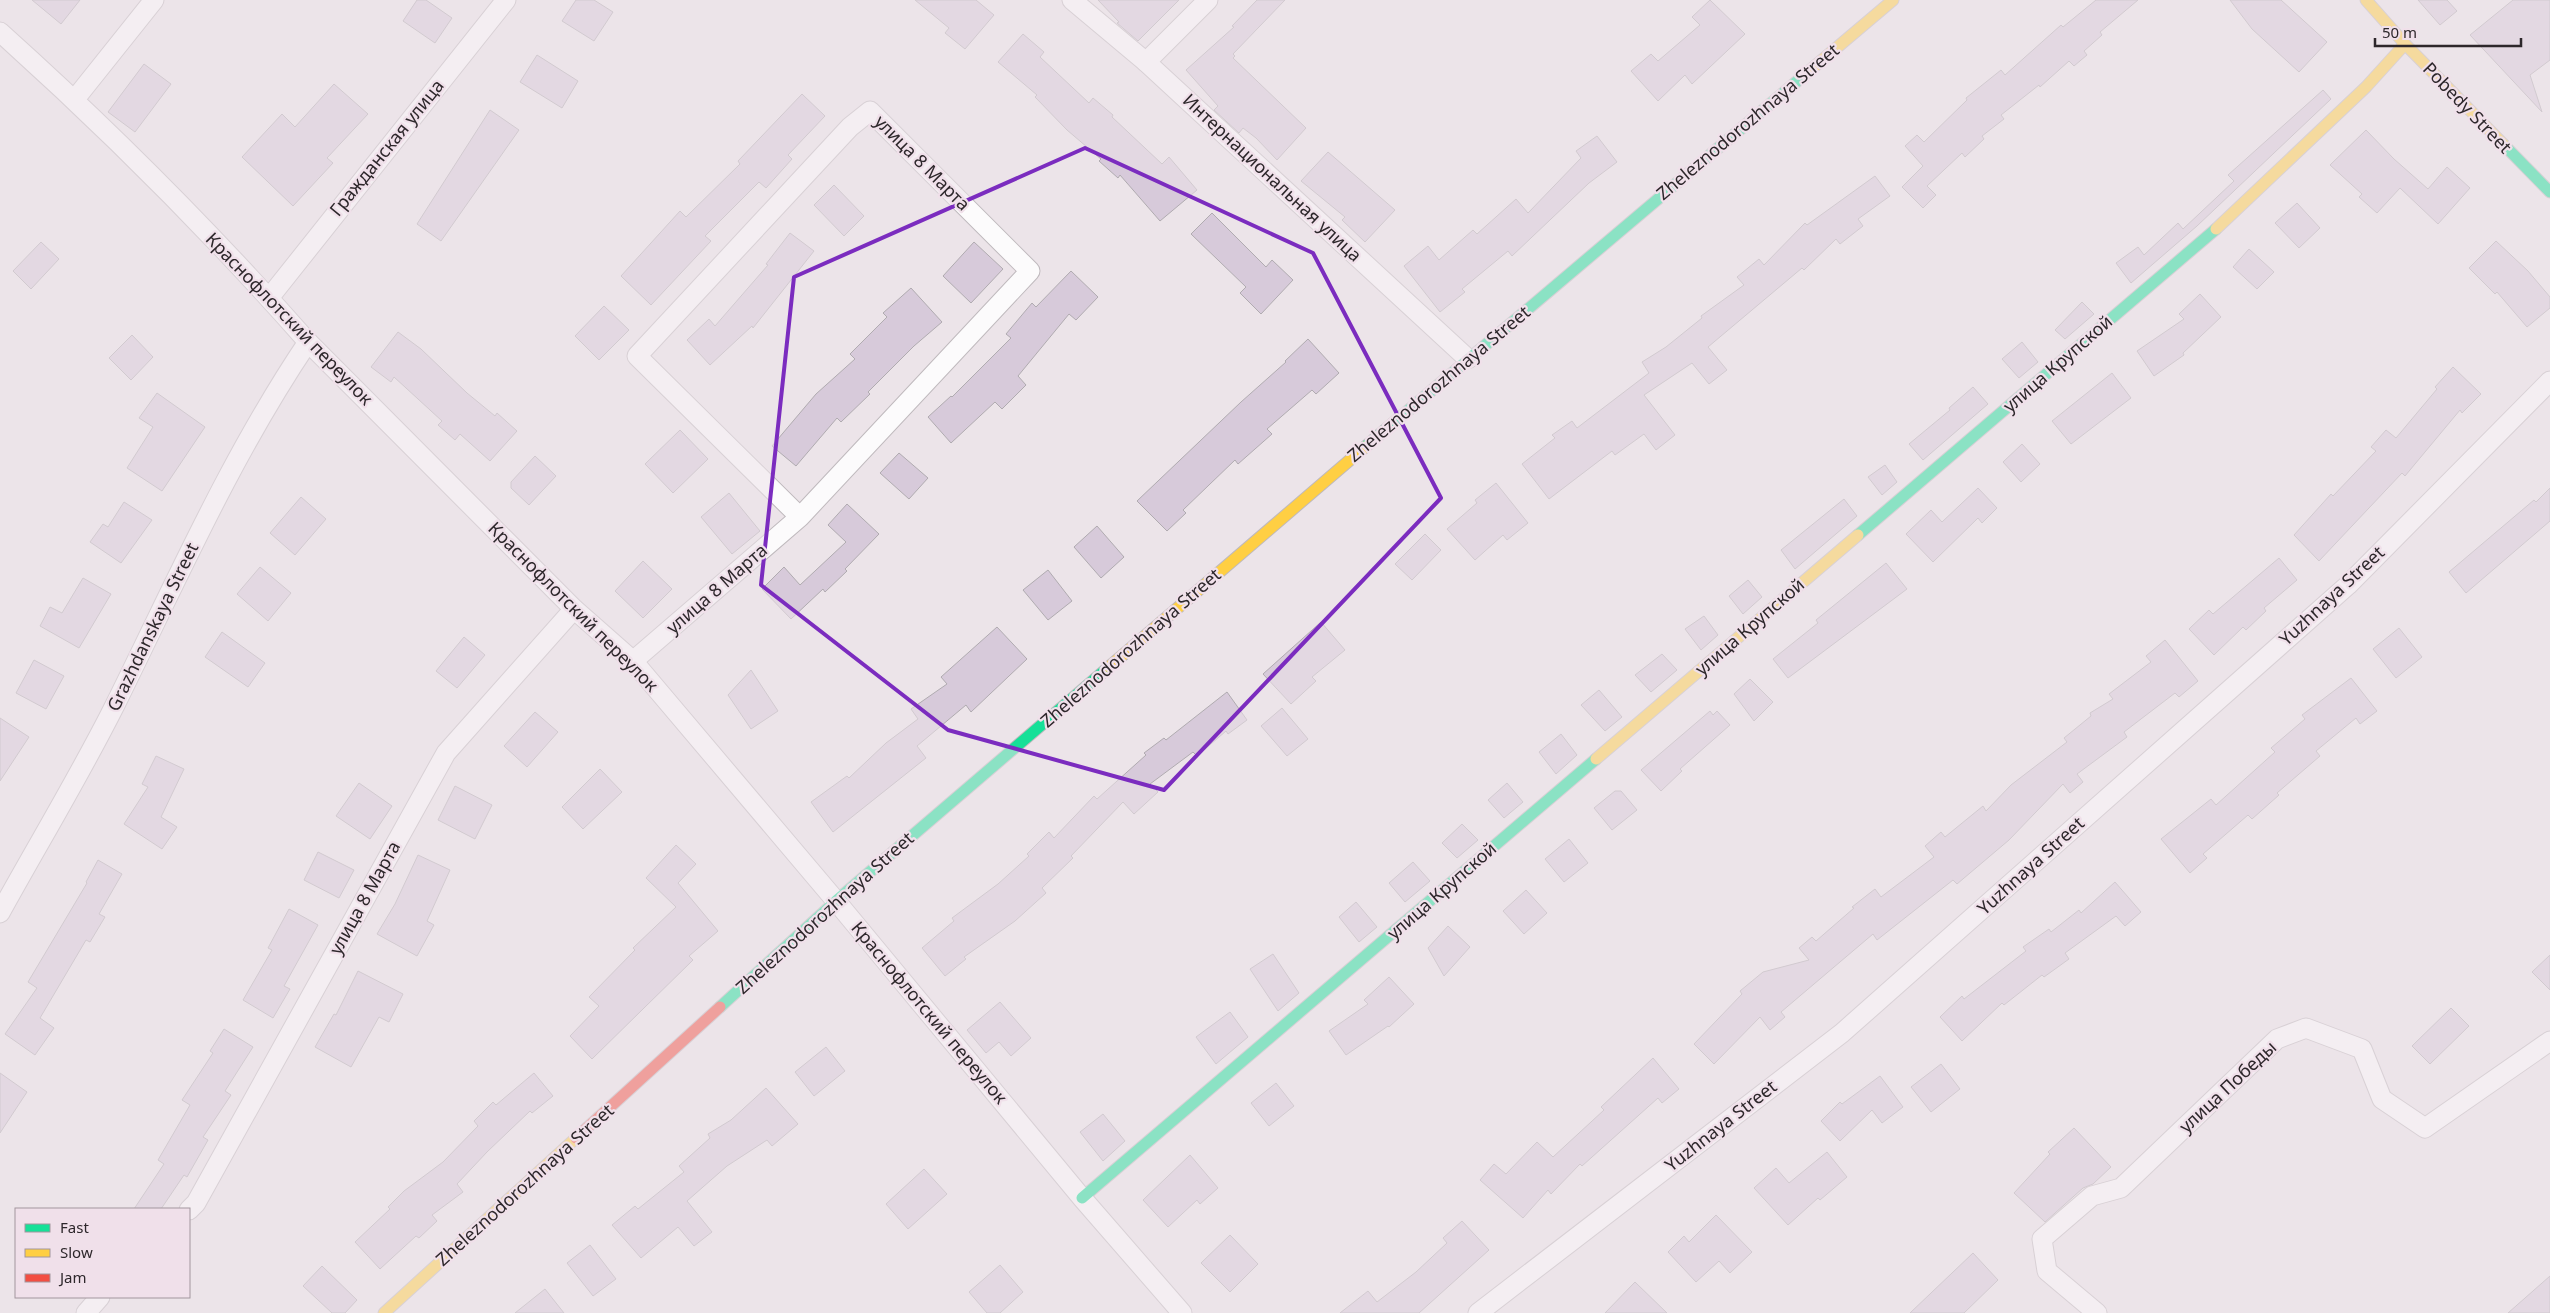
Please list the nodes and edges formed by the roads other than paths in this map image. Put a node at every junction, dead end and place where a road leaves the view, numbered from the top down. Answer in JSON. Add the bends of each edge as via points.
{"nodes":[{"id":1,"x":154,"y":0,"type":"edge"},
{"id":2,"x":506,"y":0,"type":"edge"},
{"id":3,"x":1072,"y":0,"type":"edge"},
{"id":4,"x":1208,"y":0,"type":"edge"},
{"id":5,"x":1893,"y":0,"type":"edge"},
{"id":6,"x":2366,"y":0,"type":"edge"},
{"id":7,"x":0,"y":32,"type":"edge"},
{"id":8,"x":2405,"y":44,"type":"junction"},
{"id":9,"x":1146,"y":62,"type":"junction"},
{"id":10,"x":75,"y":99,"type":"junction"},
{"id":11,"x":2550,"y":192,"type":"edge"},
{"id":12,"x":269,"y":298,"type":"junction"},
{"id":13,"x":308,"y":342,"type":"junction"},
{"id":14,"x":1468,"y":359,"type":"junction"},
{"id":15,"x":2550,"y":381,"type":"edge"},
{"id":16,"x":800,"y":517,"type":"junction"},
{"id":17,"x":574,"y":609,"type":"junction"},
{"id":18,"x":633,"y":661,"type":"junction"},
{"id":19,"x":836,"y":900,"type":"junction"},
{"id":20,"x":0,"y":913,"type":"edge"},
{"id":21,"x":2550,"y":1041,"type":"edge"},
{"id":22,"x":1082,"y":1198,"type":"junction"},
{"id":23,"x":190,"y":1209,"type":"edge"},
{"id":24,"x":99,"y":1298,"type":"edge"},
{"id":25,"x":86,"y":1313,"type":"edge"},
{"id":26,"x":384,"y":1313,"type":"edge"},
{"id":27,"x":1182,"y":1313,"type":"edge"},
{"id":28,"x":1478,"y":1313,"type":"edge"},
{"id":29,"x":2097,"y":1313,"type":"edge"}],
"edges":[{"from":1,"to":10,"type":"street"},
{"from":2,"to":12,"type":"street","name":"Гражданская улица"},
{"from":3,"to":9,"type":"street","name":"Интернациональная улица"},
{"from":4,"to":9,"type":"street"},
{"from":5,"to":14,"type":"street","name":"Zheleznodorozhnaya Street"},
{"from":6,"to":8,"type":"street","name":"Pobedy Street"},
{"from":7,"to":10,"type":"street","name":"Краснофлотский переулок"},
{"from":8,"to":11,"type":"street","name":"Pobedy Street"},
{"from":8,"to":22,"type":"street","name":"улица Крупской","via":[[2366,88],[2206,237]]},
{"from":9,"to":14,"type":"street","name":"Интернациональная улица"},
{"from":10,"to":12,"type":"street","name":"Краснофлотский переулок"},
{"from":12,"to":13,"type":"street","name":"Краснофлотский переулок"},
{"from":13,"to":17,"type":"street","name":"Краснофлотский переулок"},
{"from":13,"to":20,"type":"street","name":"Grazhdanskaya Street","via":[[284,378],[218,497],[114,707]]},
{"from":14,"to":19,"type":"street","name":"Zheleznodorozhnaya Street"},
{"from":15,"to":28,"type":"street","name":"Yuzhnaya Street","via":[[2348,584],[1842,1033]]},
{"from":16,"to":16,"type":"street","name":"улица 8 Марта","via":[[638,356],[850,127],[870,111],[1030,271]]},
{"from":16,"to":18,"type":"street","name":"улица 8 Марта"},
{"from":17,"to":18,"type":"street","name":"Краснофлотский переулок"},
{"from":17,"to":23,"type":"street","name":"улица 8 Марта","via":[[446,753]]},
{"from":18,"to":19,"type":"street","name":"Краснофлотский переулок"},
{"from":19,"to":22,"type":"street","name":"Краснофлотский переулок"},
{"from":19,"to":26,"type":"street","name":"Zheleznodorozhnaya Street"},
{"from":21,"to":29,"type":"street","name":"улица Победы","via":[[2425,1128],[2382,1099],[2362,1049],[2306,1028],[2276,1039],[2121,1188],[2092,1196],[2042,1239],[2047,1271]]},
{"from":22,"to":27,"type":"street","name":"Краснофлотский переулок"},
{"from":24,"to":25,"type":"street"}]}
